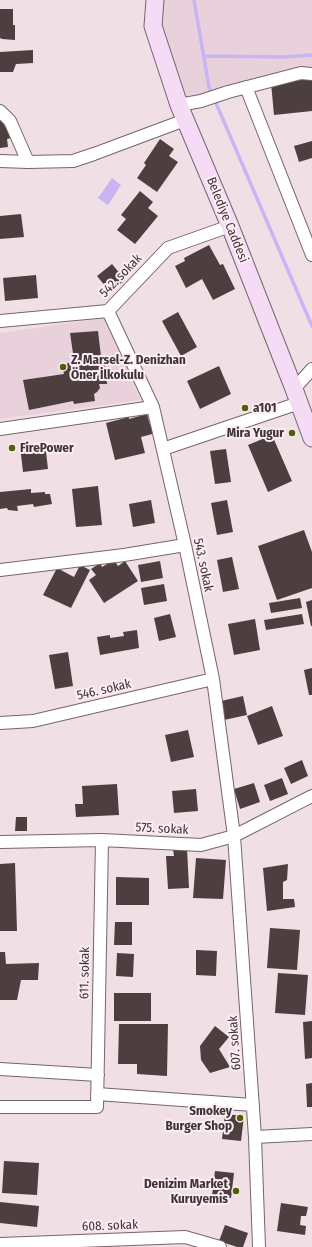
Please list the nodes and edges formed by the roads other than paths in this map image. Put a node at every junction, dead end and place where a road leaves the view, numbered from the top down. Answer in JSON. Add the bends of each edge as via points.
{"nodes":[{"id":1,"x":155,"y":0,"type":"edge"},
{"id":2,"x":312,"y":74,"type":"edge"},
{"id":3,"x":246,"y":87,"type":"junction"},
{"id":4,"x":0,"y":111,"type":"edge"},
{"id":5,"x":182,"y":112,"type":"junction"},
{"id":6,"x":0,"y":161,"type":"edge"},
{"id":7,"x":28,"y":162,"type":"junction"},
{"id":8,"x":230,"y":226,"type":"junction"},
{"id":9,"x":312,"y":255,"type":"edge"},
{"id":10,"x":108,"y":311,"type":"junction"},
{"id":11,"x":0,"y":321,"type":"edge"},
{"id":12,"x":309,"y":373,"type":"edge"},
{"id":13,"x":297,"y":396,"type":"junction"},
{"id":14,"x":153,"y":407,"type":"junction"},
{"id":15,"x":0,"y":429,"type":"edge"},
{"id":16,"x":312,"y":438,"type":"edge"},
{"id":17,"x":163,"y":449,"type":"junction"},
{"id":18,"x":185,"y":545,"type":"junction"},
{"id":19,"x":0,"y":570,"type":"edge"},
{"id":20,"x":213,"y":679,"type":"junction"},
{"id":21,"x":0,"y":723,"type":"edge"},
{"id":22,"x":312,"y":796,"type":"edge"},
{"id":23,"x":234,"y":836,"type":"junction"},
{"id":24,"x":102,"y":840,"type":"junction"},
{"id":25,"x":0,"y":842,"type":"edge"},
{"id":26,"x":0,"y":1069,"type":"edge"},
{"id":27,"x":98,"y":1075,"type":"junction"},
{"id":28,"x":97,"y":1094,"type":"junction"},
{"id":29,"x":253,"y":1105,"type":"junction"},
{"id":30,"x":0,"y":1107,"type":"edge"},
{"id":31,"x":312,"y":1134,"type":"edge"},
{"id":32,"x":256,"y":1137,"type":"junction"},
{"id":33,"x":0,"y":1244,"type":"edge"},
{"id":34,"x":220,"y":1247,"type":"edge"},
{"id":35,"x":259,"y":1247,"type":"edge"}],
"edges":[{"from":1,"to":5,"type":"main road","name":"Belediye Caddesi","via":[[153,26]]},
{"from":2,"to":3,"type":"street","via":[[301,73]]},
{"from":3,"to":5,"type":"street","via":[[201,101]]},
{"from":3,"to":9,"type":"street"},
{"from":4,"to":7,"type":"street","via":[[10,121]]},
{"from":5,"to":7,"type":"street","via":[[94,154],[73,160]]},
{"from":5,"to":8,"type":"main road","name":"Belediye Caddesi"},
{"from":6,"to":7,"type":"street"},
{"from":8,"to":10,"type":"street","name":"542. sokak","via":[[168,248]]},
{"from":8,"to":13,"type":"main road","name":"Belediye Caddesi"},
{"from":10,"to":11,"type":"street","name":"542. sokak"},
{"from":10,"to":14,"type":"street","name":"543. sokak"},
{"from":12,"to":13,"type":"street"},
{"from":13,"to":16,"type":"main road","name":"Belediye Caddesi"},
{"from":13,"to":17,"type":"street"},
{"from":14,"to":15,"type":"street"},
{"from":14,"to":17,"type":"street","name":"543. sokak"},
{"from":17,"to":18,"type":"street","name":"543. sokak"},
{"from":18,"to":19,"type":"street","via":[[124,556]]},
{"from":18,"to":20,"type":"street","name":"543. sokak"},
{"from":20,"to":21,"type":"street","name":"546. sokak","via":[[33,721]]},
{"from":20,"to":23,"type":"street","name":"543. sokak"},
{"from":22,"to":23,"type":"street","name":"575. sokak"},
{"from":23,"to":24,"type":"street","name":"575. sokak","via":[[200,845]]},
{"from":23,"to":29,"type":"street","name":"607. sokak"},
{"from":24,"to":25,"type":"street","name":"575. sokak"},
{"from":24,"to":27,"type":"street","name":"611. sokak"},
{"from":26,"to":27,"type":"street"},
{"from":27,"to":28,"type":"street","name":"611. sokak"},
{"from":28,"to":29,"type":"street"},
{"from":28,"to":30,"type":"street","name":"611. sokak","via":[[97,1107]]},
{"from":29,"to":32,"type":"street","name":"607. sokak"},
{"from":31,"to":32,"type":"street"},
{"from":32,"to":35,"type":"street","name":"607. sokak"},
{"from":33,"to":34,"type":"street","name":"608. sokak","via":[[185,1237]]}]}
